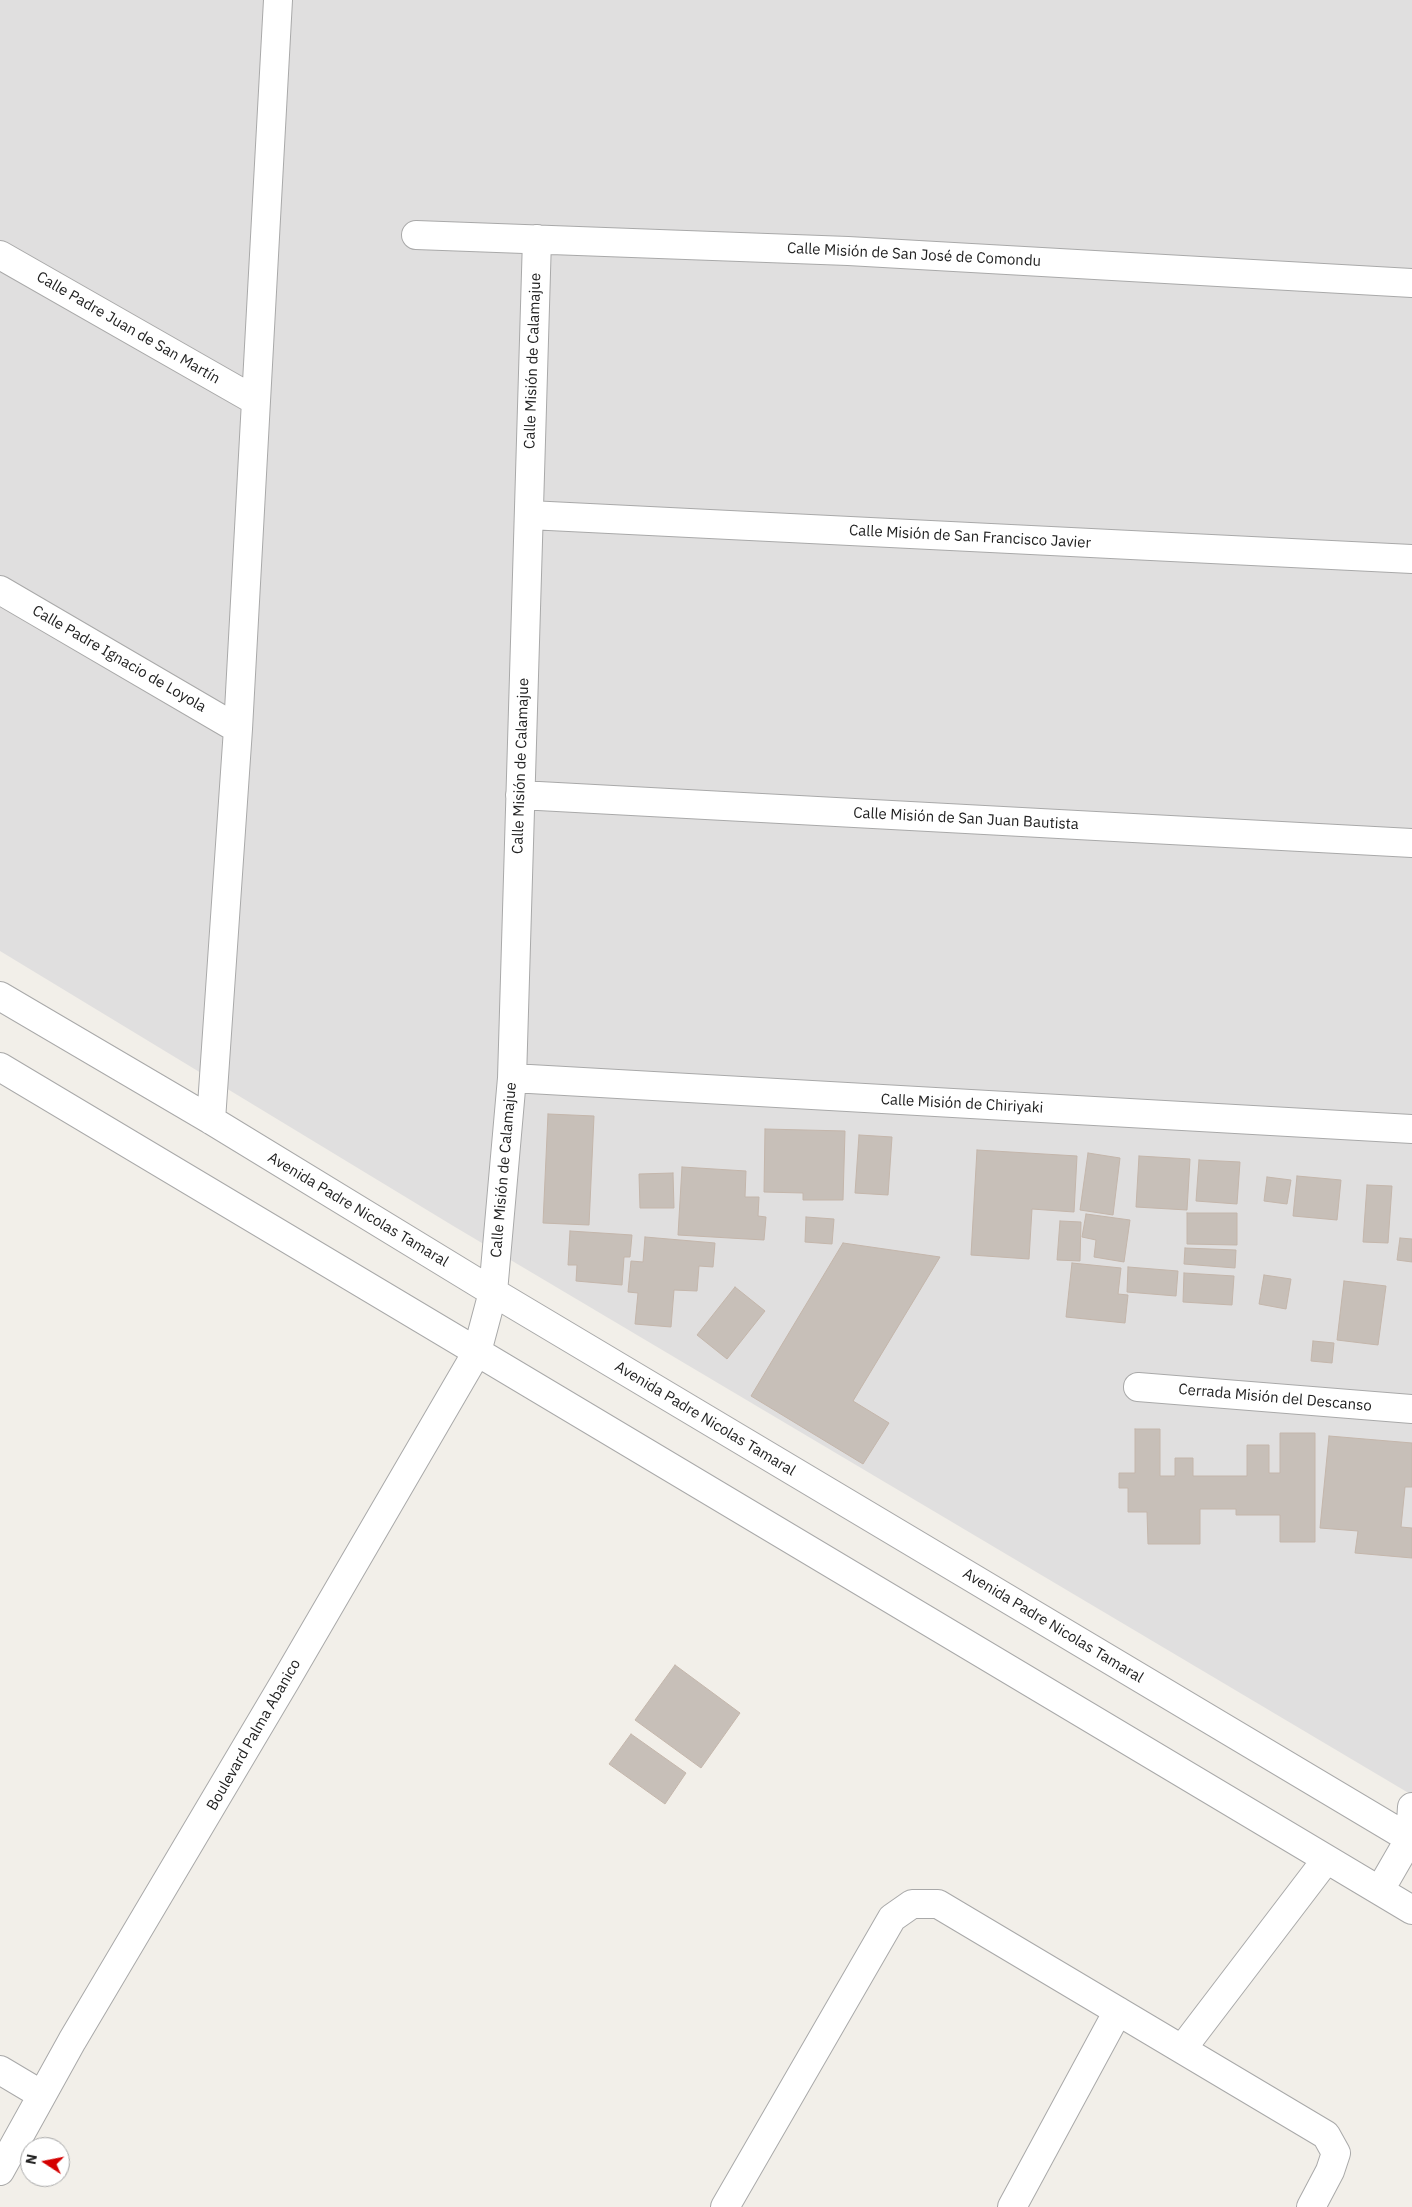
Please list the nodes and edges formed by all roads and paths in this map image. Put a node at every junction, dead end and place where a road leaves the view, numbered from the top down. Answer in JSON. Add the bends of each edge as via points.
{"nodes":[{"id":1,"x":278,"y":0,"type":"edge"},
{"id":2,"x":416,"y":235,"type":"dead end"},
{"id":3,"x":537,"y":239,"type":"junction"},
{"id":4,"x":0,"y":255,"type":"edge"},
{"id":5,"x":1412,"y":282,"type":"edge"},
{"id":6,"x":256,"y":401,"type":"junction"},
{"id":7,"x":528,"y":514,"type":"junction"},
{"id":8,"x":1412,"y":559,"type":"edge"},
{"id":9,"x":0,"y":590,"type":"edge"},
{"id":10,"x":238,"y":729,"type":"junction"},
{"id":11,"x":520,"y":795,"type":"junction"},
{"id":12,"x":1412,"y":843,"type":"edge"},
{"id":13,"x":0,"y":996,"type":"edge"},
{"id":14,"x":0,"y":1067,"type":"edge"},
{"id":15,"x":512,"y":1078,"type":"junction"},
{"id":16,"x":211,"y":1120,"type":"junction"},
{"id":17,"x":1412,"y":1129,"type":"edge"},
{"id":18,"x":493,"y":1292,"type":"junction"},
{"id":19,"x":477,"y":1352,"type":"junction"},
{"id":20,"x":1138,"y":1387,"type":"dead end"},
{"id":21,"x":1412,"y":1409,"type":"edge"},
{"id":22,"x":1412,"y":1807,"type":"edge"},
{"id":23,"x":1411,"y":1839,"type":"edge"},
{"id":24,"x":1326,"y":1860,"type":"junction"},
{"id":25,"x":1380,"y":1890,"type":"junction"},
{"id":26,"x":1412,"y":1910,"type":"edge"},
{"id":27,"x":1118,"y":2012,"type":"junction"},
{"id":28,"x":1182,"y":2049,"type":"junction"},
{"id":29,"x":0,"y":2070,"type":"edge"},
{"id":30,"x":42,"y":2095,"type":"junction"},
{"id":31,"x":0,"y":2171,"type":"edge"},
{"id":32,"x":725,"y":2207,"type":"edge"},
{"id":33,"x":1012,"y":2207,"type":"edge"},
{"id":34,"x":1311,"y":2207,"type":"edge"}],
"edges":[{"from":1,"to":6,"type":"street"},
{"from":2,"to":3,"type":"street","name":"Calle Misión de San José de Comondu"},
{"from":3,"to":5,"type":"street","name":"Calle Misión de San José de Comondu","via":[[848,251]]},
{"from":3,"to":7,"type":"street","name":"Calle Misión de Calamajue"},
{"from":4,"to":6,"type":"street","name":"Calle Padre Juan de San Martín"},
{"from":6,"to":10,"type":"street"},
{"from":7,"to":8,"type":"street","name":"Calle Misión de San Francisco Javier"},
{"from":7,"to":11,"type":"street","name":"Calle Misión de Calamajue"},
{"from":9,"to":10,"type":"street","name":"Calle Padre Ignacio de Loyola"},
{"from":10,"to":16,"type":"street"},
{"from":11,"to":12,"type":"street","name":"Calle Misión de San Juan Bautista"},
{"from":11,"to":15,"type":"street","name":"Calle Misión de Calamajue"},
{"from":13,"to":16,"type":"street","name":"Avenida Padre Nicolas Tamaral"},
{"from":14,"to":19,"type":"street"},
{"from":15,"to":17,"type":"street","name":"Calle Misión de Chiriyaki"},
{"from":15,"to":18,"type":"street","name":"Calle Misión de Calamajue"},
{"from":16,"to":18,"type":"street","name":"Avenida Padre Nicolas Tamaral"},
{"from":18,"to":19,"type":"street","name":"Boulevard Palma Abanico"},
{"from":18,"to":23,"type":"street","name":"Avenida Padre Nicolas Tamaral"},
{"from":19,"to":24,"type":"street"},
{"from":19,"to":30,"type":"street","name":"Boulevard Palma Abanico"},
{"from":20,"to":21,"type":"street","name":"Cerrada Misión del Descanso"},
{"from":22,"to":23,"type":"street"},
{"from":23,"to":25,"type":"street"},
{"from":24,"to":25,"type":"street"},
{"from":24,"to":28,"type":"street"},
{"from":25,"to":26,"type":"street"},
{"from":27,"to":28,"type":"street"},
{"from":27,"to":32,"type":"street","via":[[938,1904],[912,1904],[892,1918]]},
{"from":27,"to":33,"type":"street"},
{"from":28,"to":34,"type":"street","via":[[1326,2135],[1336,2153]]},
{"from":29,"to":30,"type":"street"},
{"from":30,"to":31,"type":"street","name":"Boulevard Palma Abanico"}]}
